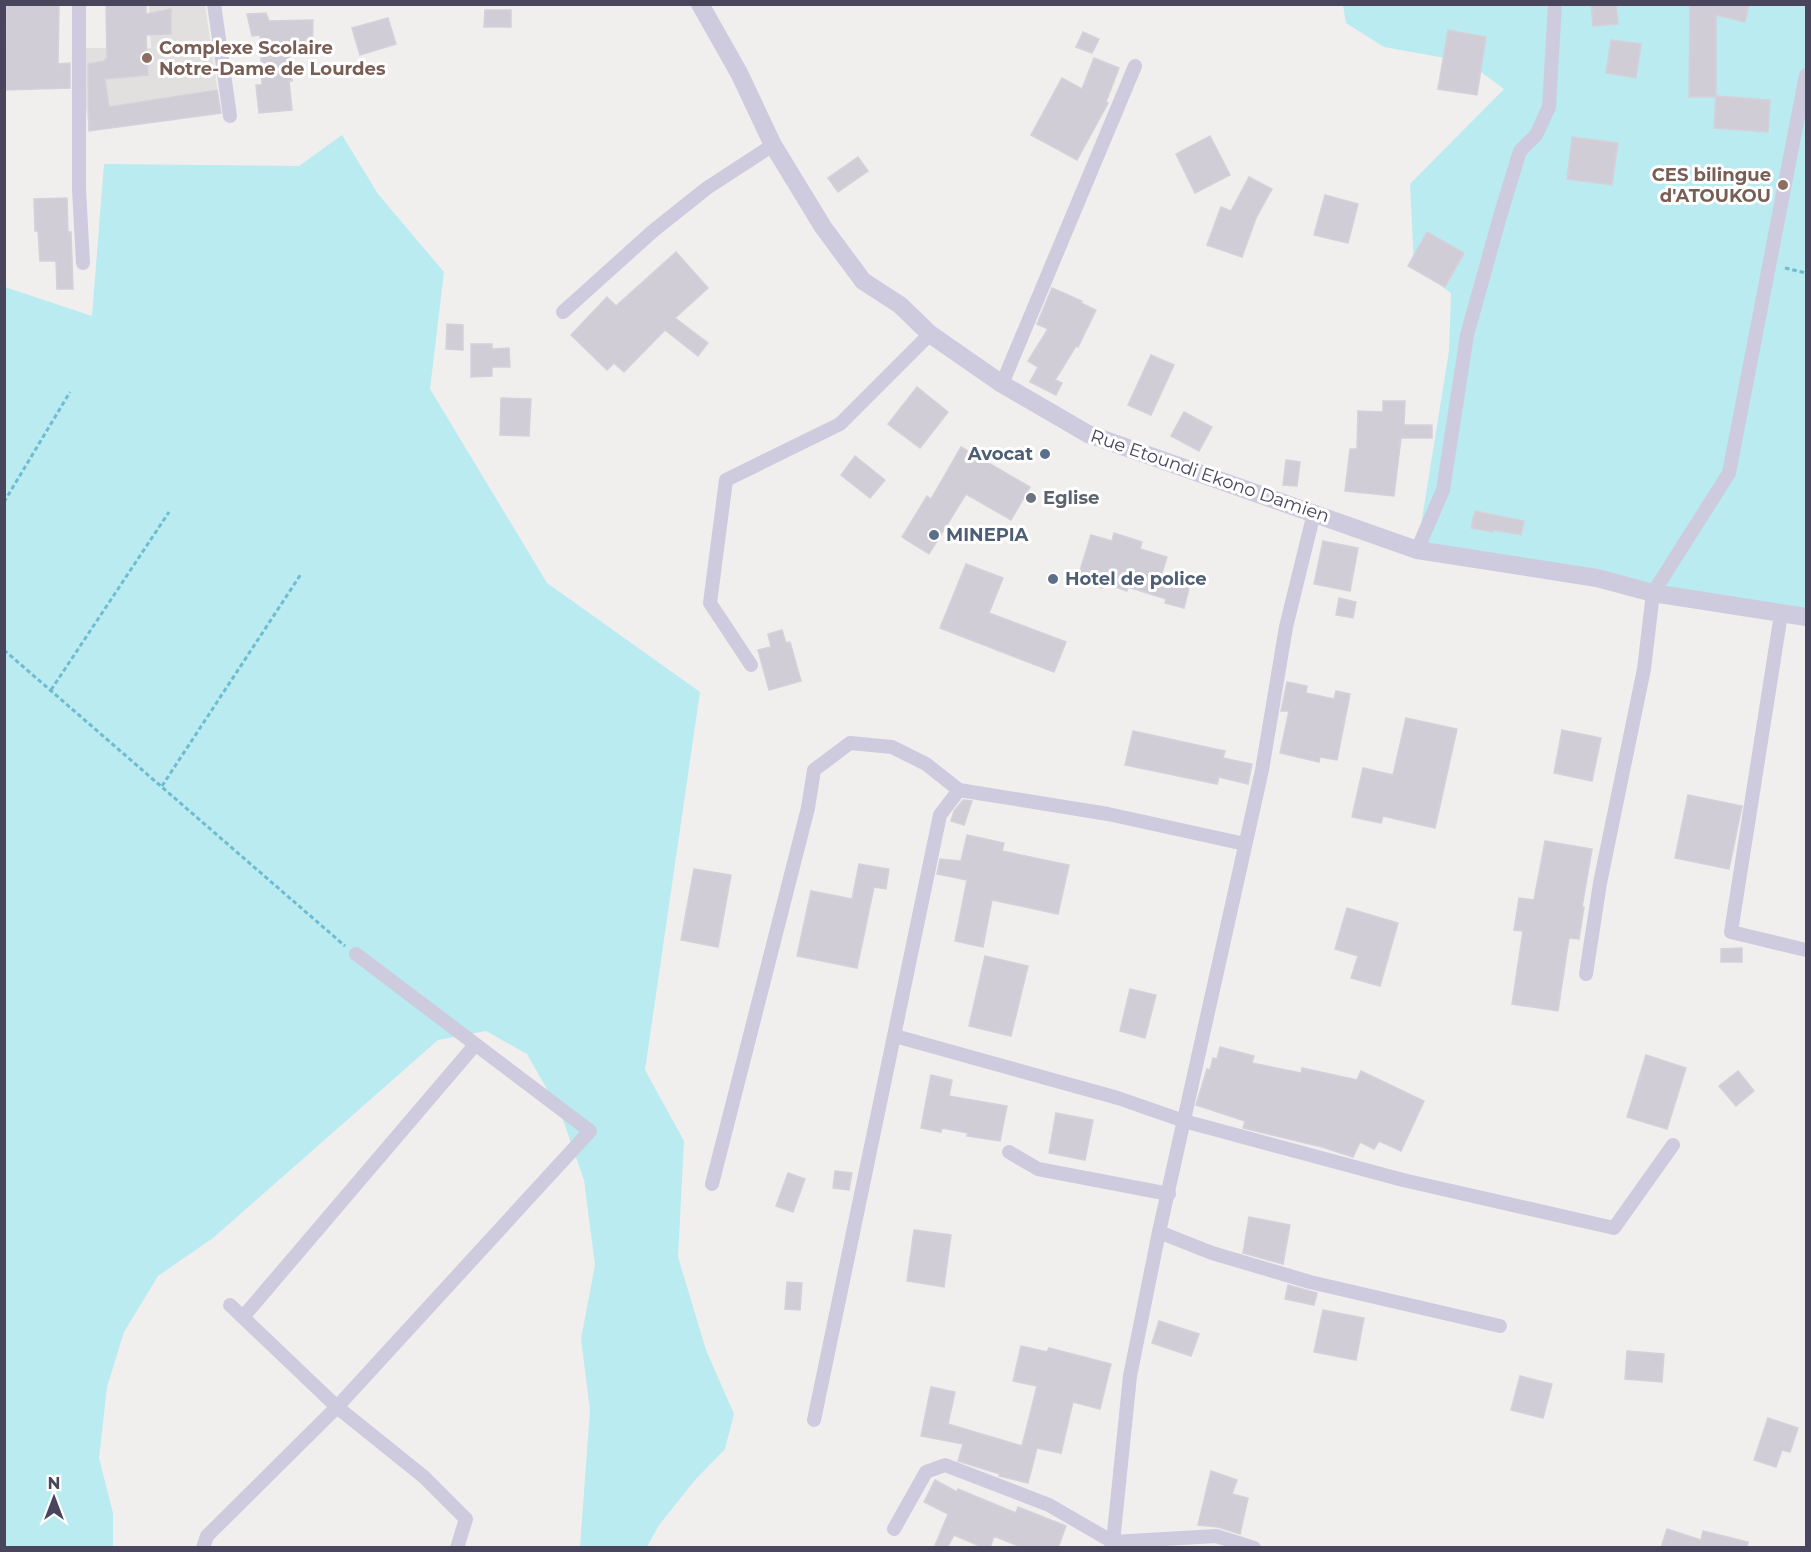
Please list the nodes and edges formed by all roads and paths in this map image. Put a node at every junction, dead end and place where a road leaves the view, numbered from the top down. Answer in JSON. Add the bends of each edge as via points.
{"nodes":[{"id":1,"x":79,"y":4,"type":"edge"},
{"id":2,"x":214,"y":4,"type":"edge"},
{"id":3,"x":700,"y":4,"type":"edge"},
{"id":4,"x":1555,"y":4,"type":"edge"},
{"id":5,"x":1135,"y":66,"type":"dead end"},
{"id":6,"x":1806,"y":75,"type":"edge"},
{"id":7,"x":230,"y":116,"type":"dead end"},
{"id":8,"x":773,"y":145,"type":"junction"},
{"id":9,"x":83,"y":263,"type":"dead end"},
{"id":10,"x":1770,"y":265,"type":"junction"},
{"id":11,"x":1806,"y":273,"type":"edge"},
{"id":12,"x":563,"y":312,"type":"dead end"},
{"id":13,"x":930,"y":334,"type":"junction"},
{"id":14,"x":1002,"y":384,"type":"junction"},
{"id":15,"x":70,"y":392,"type":"dead end"},
{"id":16,"x":4,"y":502,"type":"edge"},
{"id":17,"x":169,"y":512,"type":"dead end"},
{"id":18,"x":1314,"y":513,"type":"junction"},
{"id":19,"x":1417,"y":550,"type":"junction"},
{"id":20,"x":301,"y":574,"type":"dead end"},
{"id":21,"x":1653,"y":593,"type":"junction"},
{"id":22,"x":1781,"y":614,"type":"junction"},
{"id":23,"x":1806,"y":617,"type":"edge"},
{"id":24,"x":4,"y":650,"type":"edge"},
{"id":25,"x":751,"y":665,"type":"dead end"},
{"id":26,"x":51,"y":690,"type":"junction"},
{"id":27,"x":162,"y":786,"type":"junction"},
{"id":28,"x":959,"y":790,"type":"junction"},
{"id":29,"x":1245,"y":844,"type":"junction"},
{"id":30,"x":1806,"y":950,"type":"edge"},
{"id":31,"x":356,"y":954,"type":"joint"},
{"id":32,"x":1586,"y":974,"type":"dead end"},
{"id":33,"x":895,"y":1036,"type":"junction"},
{"id":34,"x":475,"y":1045,"type":"junction"},
{"id":35,"x":1184,"y":1121,"type":"junction"},
{"id":36,"x":1673,"y":1145,"type":"dead end"},
{"id":37,"x":1009,"y":1152,"type":"dead end"},
{"id":38,"x":712,"y":1184,"type":"dead end"},
{"id":39,"x":1169,"y":1194,"type":"junction"},
{"id":40,"x":1159,"y":1232,"type":"junction"},
{"id":41,"x":230,"y":1305,"type":"dead end"},
{"id":42,"x":243,"y":1317,"type":"junction"},
{"id":43,"x":1500,"y":1326,"type":"dead end"},
{"id":44,"x":338,"y":1407,"type":"junction"},
{"id":45,"x":814,"y":1420,"type":"dead end"},
{"id":46,"x":894,"y":1529,"type":"dead end"},
{"id":47,"x":1112,"y":1545,"type":"edge"},
{"id":48,"x":203,"y":1548,"type":"edge"},
{"id":49,"x":457,"y":1548,"type":"edge"},
{"id":50,"x":1254,"y":1548,"type":"edge"}],
"edges":[{"from":1,"to":9,"type":"street"},
{"from":2,"to":7,"type":"street"},
{"from":3,"to":8,"type":"street","name":"Rue Etoundi Ekono Damien"},
{"from":4,"to":19,"type":"street","via":[[1549,107],[1536,135],[1520,151],[1501,213],[1467,335],[1443,490]]},
{"from":5,"to":14,"type":"street"},
{"from":6,"to":10,"type":"street"},
{"from":8,"to":12,"type":"street","via":[[707,188]]},
{"from":8,"to":13,"type":"street","name":"Rue Etoundi Ekono Damien","via":[[823,227],[863,281],[900,306]]},
{"from":10,"to":11,"type":"path"},
{"from":10,"to":21,"type":"street","via":[[1729,473]]},
{"from":13,"to":14,"type":"street","name":"Rue Etoundi Ekono Damien"},
{"from":13,"to":25,"type":"street","via":[[840,424],[726,480],[710,603]]},
{"from":14,"to":18,"type":"street","name":"Rue Etoundi Ekono Damien","via":[[1088,434]]},
{"from":15,"to":16,"type":"path"},
{"from":17,"to":26,"type":"path"},
{"from":18,"to":19,"type":"street","name":"Rue Etoundi Ekono Damien"},
{"from":18,"to":29,"type":"street","via":[[1286,627]]},
{"from":19,"to":21,"type":"street","name":"Rue Etoundi Ekono Damien","via":[[1597,578]]},
{"from":20,"to":27,"type":"path"},
{"from":21,"to":22,"type":"street","name":"Rue Etoundi Ekono Damien"},
{"from":21,"to":32,"type":"street","via":[[1644,669],[1600,883]]},
{"from":22,"to":23,"type":"street","name":"Rue Etoundi Ekono Damien"},
{"from":22,"to":30,"type":"street","via":[[1731,932]]},
{"from":24,"to":26,"type":"path"},
{"from":26,"to":27,"type":"path"},
{"from":27,"to":31,"type":"path"},
{"from":28,"to":29,"type":"street","via":[[1108,814]]},
{"from":28,"to":33,"type":"street","via":[[940,815]]},
{"from":28,"to":38,"type":"street","via":[[926,764],[892,747],[850,743],[814,770],[808,807]]},
{"from":29,"to":35,"type":"street"},
{"from":31,"to":34,"type":"street"},
{"from":33,"to":35,"type":"street","via":[[1118,1098]]},
{"from":33,"to":45,"type":"street"},
{"from":34,"to":42,"type":"street"},
{"from":34,"to":44,"type":"street","via":[[590,1131]]},
{"from":35,"to":36,"type":"street","via":[[1403,1180],[1614,1228]]},
{"from":35,"to":39,"type":"street"},
{"from":37,"to":39,"type":"street","via":[[1038,1169]]},
{"from":39,"to":40,"type":"street"},
{"from":40,"to":43,"type":"street","via":[[1212,1253],[1310,1282]]},
{"from":40,"to":47,"type":"street","via":[[1130,1376]]},
{"from":41,"to":42,"type":"street"},
{"from":42,"to":44,"type":"street"},
{"from":44,"to":48,"type":"street","via":[[207,1536]]},
{"from":44,"to":49,"type":"street","via":[[424,1477],[465,1519]]},
{"from":46,"to":47,"type":"street","via":[[926,1472],[945,1465],[1049,1505]]},
{"from":47,"to":50,"type":"street","via":[[1216,1536]]}]}
